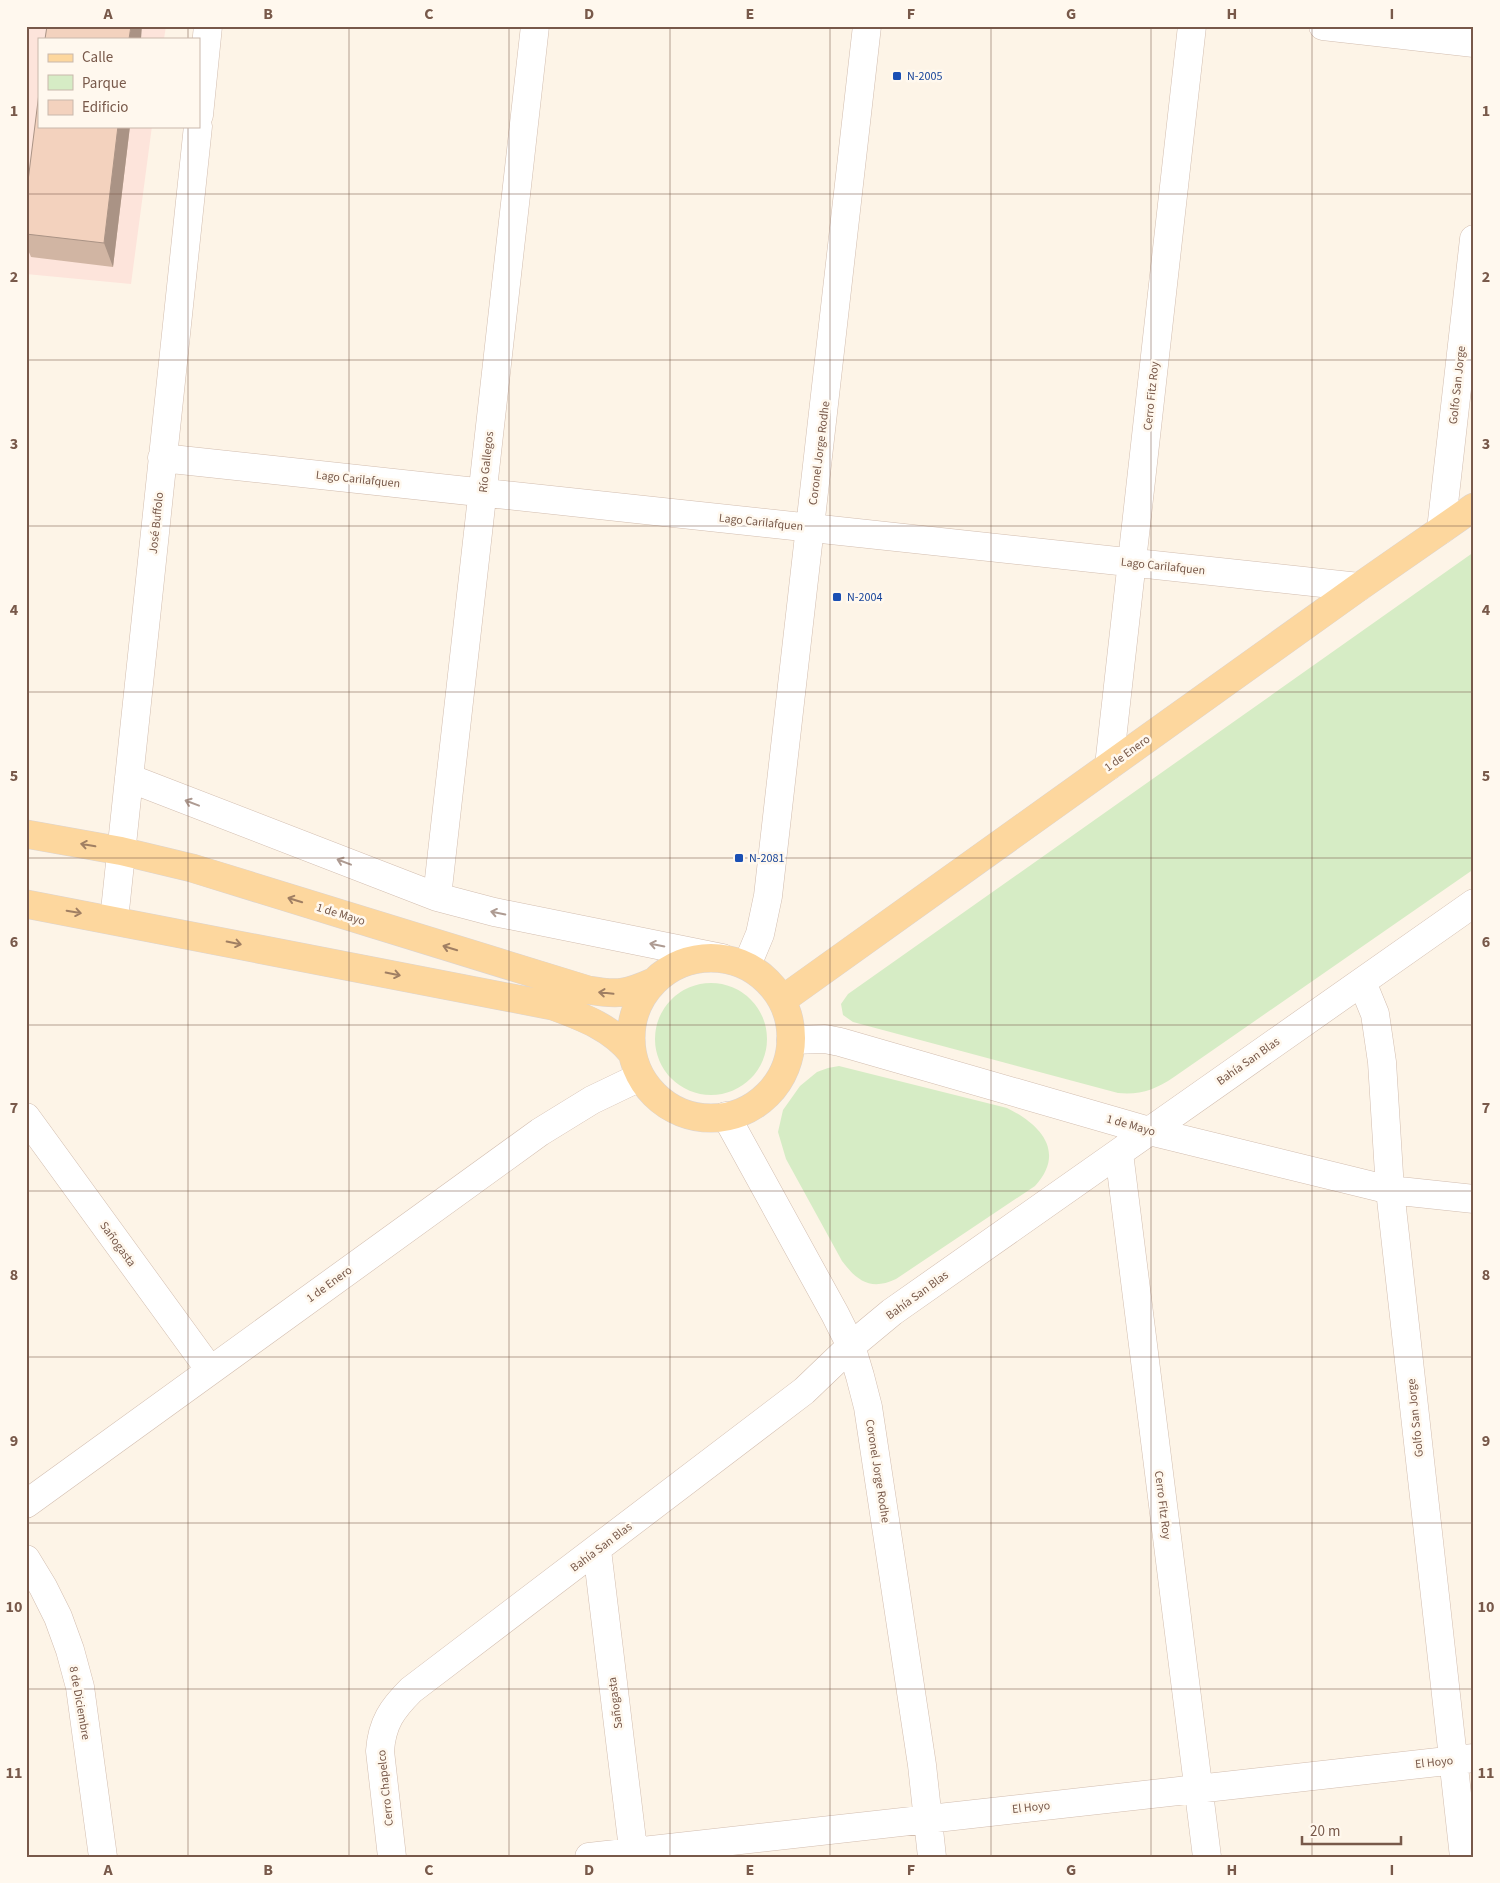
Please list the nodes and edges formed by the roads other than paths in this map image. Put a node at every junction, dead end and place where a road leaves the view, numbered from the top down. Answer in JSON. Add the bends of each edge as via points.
{"nodes":[{"id":1,"x":208,"y":26,"type":"edge"},
{"id":2,"x":535,"y":26,"type":"edge"},
{"id":3,"x":867,"y":26,"type":"edge"},
{"id":4,"x":1192,"y":26,"type":"edge"},
{"id":5,"x":1323,"y":26,"type":"edge"},
{"id":6,"x":1474,"y":43,"type":"edge"},
{"id":7,"x":200,"y":105,"type":"edge"},
{"id":8,"x":198,"y":128,"type":"edge"},
{"id":9,"x":1474,"y":239,"type":"edge"},
{"id":10,"x":162,"y":458,"type":"junction"},
{"id":11,"x":483,"y":492,"type":"junction"},
{"id":12,"x":1474,"y":507,"type":"edge"},
{"id":13,"x":810,"y":528,"type":"junction"},
{"id":14,"x":1441,"y":530,"type":"junction"},
{"id":15,"x":1132,"y":562,"type":"junction"},
{"id":16,"x":1359,"y":587,"type":"junction"},
{"id":17,"x":1109,"y":766,"type":"junction"},
{"id":18,"x":129,"y":778,"type":"junction"},
{"id":19,"x":26,"y":834,"type":"edge"},
{"id":20,"x":121,"y":851,"type":"junction"},
{"id":21,"x":437,"y":897,"type":"junction"},
{"id":22,"x":1474,"y":903,"type":"edge"},
{"id":23,"x":26,"y":904,"type":"edge"},
{"id":24,"x":114,"y":920,"type":"junction"},
{"id":25,"x":734,"y":962,"type":"junction"},
{"id":26,"x":653,"y":982,"type":"junction"},
{"id":27,"x":1362,"y":982,"type":"junction"},
{"id":28,"x":782,"y":1000,"type":"junction"},
{"id":29,"x":791,"y":1040,"type":"junction"},
{"id":30,"x":636,"y":1065,"type":"junction"},
{"id":31,"x":726,"y":1116,"type":"junction"},
{"id":32,"x":26,"y":1118,"type":"edge"},
{"id":33,"x":1149,"y":1131,"type":"junction"},
{"id":34,"x":1119,"y":1153,"type":"junction"},
{"id":35,"x":1390,"y":1190,"type":"junction"},
{"id":36,"x":1474,"y":1198,"type":"edge"},
{"id":37,"x":850,"y":1346,"type":"junction"},
{"id":38,"x":210,"y":1370,"type":"junction"},
{"id":39,"x":26,"y":1504,"type":"edge"},
{"id":40,"x":597,"y":1550,"type":"junction"},
{"id":41,"x":26,"y":1559,"type":"edge"},
{"id":42,"x":387,"y":1720,"type":"joint"},
{"id":43,"x":1464,"y":1759,"type":"edge"},
{"id":44,"x":1199,"y":1788,"type":"junction"},
{"id":45,"x":927,"y":1819,"type":"junction"},
{"id":46,"x":634,"y":1854,"type":"edge"},
{"id":47,"x":103,"y":1857,"type":"edge"},
{"id":48,"x":392,"y":1857,"type":"edge"},
{"id":49,"x":589,"y":1857,"type":"edge"},
{"id":50,"x":932,"y":1857,"type":"edge"},
{"id":51,"x":1207,"y":1857,"type":"edge"},
{"id":52,"x":1464,"y":1857,"type":"edge"}],
"edges":[{"from":1,"to":7,"type":"street"},
{"from":2,"to":11,"type":"street","name":"Río Gallegos"},
{"from":3,"to":13,"type":"street","name":"Coronel Jorge Rodhe"},
{"from":4,"to":15,"type":"street","name":"Cerro Fitz Roy"},
{"from":5,"to":6,"type":"street"},
{"from":8,"to":10,"type":"street","name":"José Buffolo"},
{"from":9,"to":14,"type":"street","name":"Golfo San Jorge"},
{"from":10,"to":11,"type":"street","name":"Lago Carilafquen"},
{"from":10,"to":18,"type":"street","name":"José Buffolo"},
{"from":11,"to":13,"type":"street","name":"Lago Carilafquen"},
{"from":11,"to":21,"type":"street","name":"Río Gallegos"},
{"from":12,"to":14,"type":"main road","name":"1 de Enero"},
{"from":13,"to":15,"type":"street","name":"Lago Carilafquen"},
{"from":13,"to":25,"type":"street","name":"Coronel Jorge Rodhe","via":[[767,902],[760,934]]},
{"from":14,"to":16,"type":"main road","name":"1 de Enero"},
{"from":15,"to":16,"type":"street","name":"Lago Carilafquen"},
{"from":15,"to":17,"type":"street","name":"Cerro Fitz Roy"},
{"from":16,"to":17,"type":"main road","name":"1 de Enero"},
{"from":17,"to":28,"type":"main road","name":"1 de Enero"},
{"from":18,"to":20,"type":"street","name":"José Buffolo"},
{"from":21,"to":18,"type":"street","one_way":true},
{"from":20,"to":19,"type":"main road","name":"1 de Mayo","one_way":true},
{"from":20,"to":24,"type":"street","name":"José Buffolo"},
{"from":26,"to":20,"type":"main road","name":"1 de Mayo","one_way":true,"via":[[619,994],[588,990],[192,868]]},
{"from":25,"to":21,"type":"street","one_way":true},
{"from":22,"to":27,"type":"street","name":"Bahía San Blas"},
{"from":23,"to":24,"type":"main road","one_way":true},
{"from":24,"to":30,"type":"main road","one_way":true,"via":[[553,1006],[611,1033],[623,1042]]},
{"from":25,"to":26,"type":"main road","via":[[697,958],[673,967]]},
{"from":25,"to":28,"type":"main road","via":[[767,980]]},
{"from":26,"to":30,"type":"main road","via":[[638,1003],[631,1028]]},
{"from":27,"to":33,"type":"street","name":"Bahía San Blas"},
{"from":27,"to":35,"type":"street","name":"Golfo San Jorge","via":[[1375,1014]]},
{"from":28,"to":29,"type":"main road","via":[[790,1021]]},
{"from":29,"to":31,"type":"main road","via":[[789,1058],[768,1095],[750,1108]]},
{"from":29,"to":33,"type":"street","name":"1 de Mayo","via":[[840,1042]]},
{"from":30,"to":31,"type":"main road","via":[[656,1097],[677,1111],[701,1118]]},
{"from":30,"to":38,"type":"street","name":"1 de Enero","via":[[592,1100],[540,1132]]},
{"from":31,"to":37,"type":"street","name":"Coronel Jorge Rodhe","via":[[818,1280]]},
{"from":32,"to":38,"type":"street","name":"Sañogasta"},
{"from":33,"to":34,"type":"street","name":"Bahía San Blas"},
{"from":33,"to":35,"type":"street","name":"1 de Mayo"},
{"from":34,"to":37,"type":"street","name":"Bahía San Blas","via":[[892,1312]]},
{"from":34,"to":44,"type":"street","name":"Cerro Fitz Roy"},
{"from":35,"to":36,"type":"street","name":"1 de Mayo"},
{"from":35,"to":43,"type":"street","name":"Golfo San Jorge"},
{"from":37,"to":40,"type":"street","name":"Bahía San Blas","via":[[804,1391]]},
{"from":37,"to":45,"type":"street","name":"Coronel Jorge Rodhe","via":[[868,1407],[922,1765]]},
{"from":38,"to":39,"type":"street","name":"1 de Enero"},
{"from":40,"to":42,"type":"street","name":"Bahía San Blas","via":[[411,1690]]},
{"from":40,"to":46,"type":"street","name":"Sañogasta"},
{"from":41,"to":47,"type":"street","name":"8 de Diciembre","via":[[58,1618],[80,1687]]},
{"from":42,"to":48,"type":"street","name":"Cerro Chapelco","via":[[380,1751]]},
{"from":43,"to":44,"type":"street","name":"El Hoyo"},
{"from":43,"to":52,"type":"street","name":"Golfo San Jorge"},
{"from":44,"to":45,"type":"street","name":"El Hoyo"},
{"from":44,"to":51,"type":"street","name":"Cerro Fitz Roy"},
{"from":45,"to":46,"type":"street","name":"El Hoyo"},
{"from":45,"to":50,"type":"street","name":"Coronel Jorge Rodhe"},
{"from":46,"to":49,"type":"street","name":"El Hoyo"}]}
